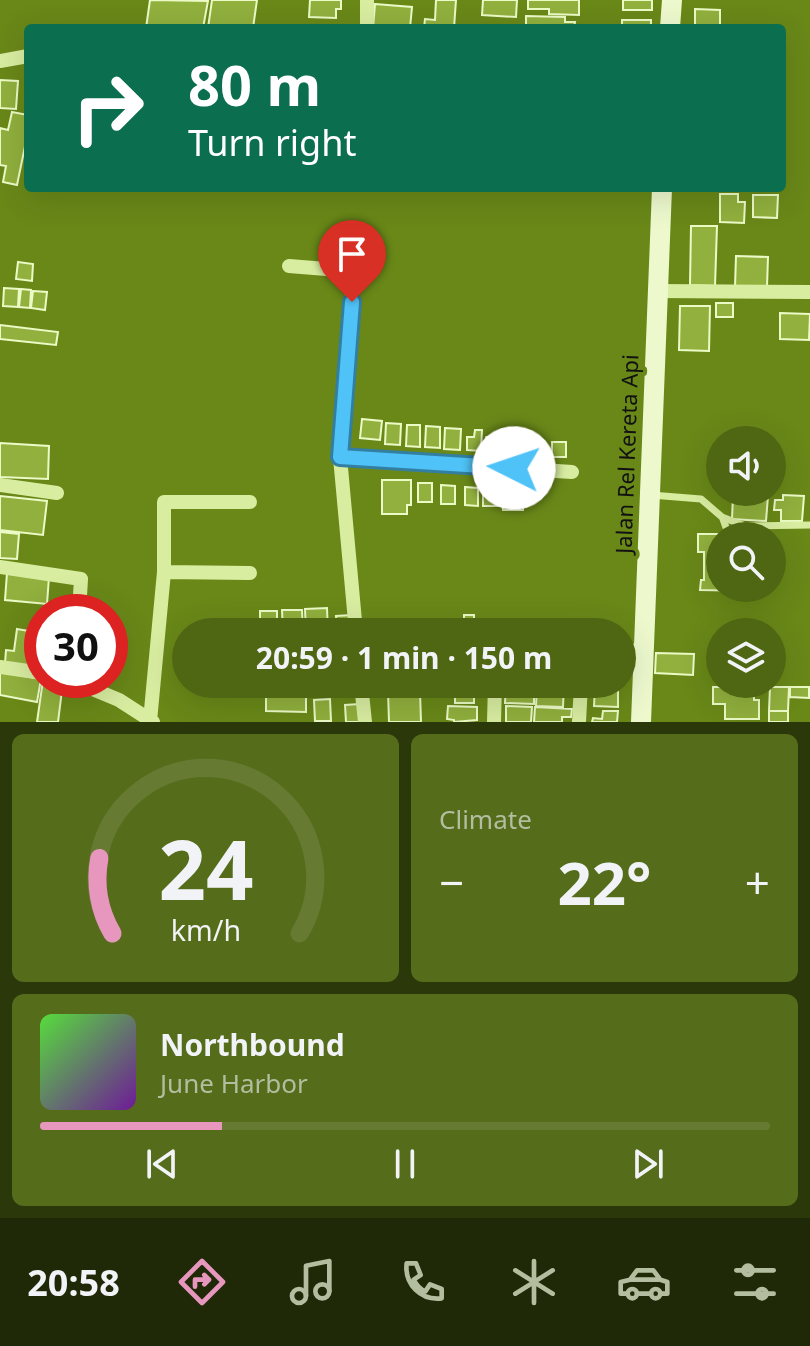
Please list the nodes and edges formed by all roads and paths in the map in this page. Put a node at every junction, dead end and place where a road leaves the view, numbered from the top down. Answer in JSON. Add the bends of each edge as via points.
{"nodes":[{"id":1,"x":367,"y":0,"type":"edge"},
{"id":2,"x":672,"y":0,"type":"edge"},
{"id":3,"x":367,"y":24,"type":"edge"},
{"id":4,"x":670,"y":24,"type":"edge"},
{"id":5,"x":24,"y":57,"type":"edge"},
{"id":6,"x":0,"y":61,"type":"edge"},
{"id":7,"x":662,"y":192,"type":"edge"},
{"id":8,"x":289,"y":266,"type":"dead end"},
{"id":9,"x":657,"y":291,"type":"junction"},
{"id":10,"x":810,"y":292,"type":"edge"},
{"id":11,"x":340,"y":457,"type":"junction"},
{"id":12,"x":572,"y":472,"type":"dead end"},
{"id":13,"x":0,"y":485,"type":"edge"},
{"id":14,"x":57,"y":493,"type":"dead end"},
{"id":15,"x":649,"y":495,"type":"junction"},
{"id":16,"x":250,"y":502,"type":"dead end"},
{"id":17,"x":722,"y":517,"type":"junction"},
{"id":18,"x":724,"y":522,"type":"edge"},
{"id":19,"x":810,"y":525,"type":"edge"},
{"id":20,"x":0,"y":567,"type":"edge"},
{"id":21,"x":164,"y":572,"type":"junction"},
{"id":22,"x":250,"y":573,"type":"dead end"},
{"id":23,"x":80,"y":594,"type":"edge"},
{"id":24,"x":355,"y":618,"type":"edge"},
{"id":25,"x":636,"y":618,"type":"edge"},
{"id":26,"x":0,"y":667,"type":"edge"},
{"id":27,"x":24,"y":670,"type":"edge"},
{"id":28,"x":636,"y":682,"type":"edge"},
{"id":29,"x":114,"y":698,"type":"edge"},
{"id":30,"x":362,"y":698,"type":"edge"},
{"id":31,"x":495,"y":698,"type":"edge"},
{"id":32,"x":580,"y":698,"type":"edge"},
{"id":33,"x":151,"y":721,"type":"edge"},
{"id":34,"x":365,"y":722,"type":"edge"},
{"id":35,"x":494,"y":722,"type":"edge"},
{"id":36,"x":579,"y":722,"type":"edge"},
{"id":37,"x":641,"y":722,"type":"edge"}],
"edges":[{"from":1,"to":3,"type":"street"},
{"from":2,"to":4,"type":"main road"},
{"from":5,"to":6,"type":"street"},
{"from":7,"to":9,"type":"main road","name":"Jalan Rel Kereta Api"},
{"from":8,"to":11,"type":"street","via":[[351,271]]},
{"from":9,"to":10,"type":"street"},
{"from":9,"to":15,"type":"main road","name":"Jalan Rel Kereta Api"},
{"from":11,"to":12,"type":"street"},
{"from":11,"to":24,"type":"street"},
{"from":13,"to":14,"type":"street"},
{"from":15,"to":17,"type":"lane","via":[[701,499]]},
{"from":15,"to":25,"type":"main road","name":"Jalan Rel Kereta Api"},
{"from":16,"to":21,"type":"street","via":[[164,502]]},
{"from":17,"to":18,"type":"lane"},
{"from":17,"to":19,"type":"lane","via":[[751,527]]},
{"from":20,"to":23,"type":"street","via":[[81,579]]},
{"from":21,"to":22,"type":"street"},
{"from":21,"to":33,"type":"street"},
{"from":26,"to":27,"type":"street"},
{"from":28,"to":37,"type":"main road","name":"Jalan Rel Kereta Api"},
{"from":29,"to":33,"type":"street"},
{"from":30,"to":34,"type":"street"},
{"from":31,"to":35,"type":"street"},
{"from":32,"to":36,"type":"street"}]}
